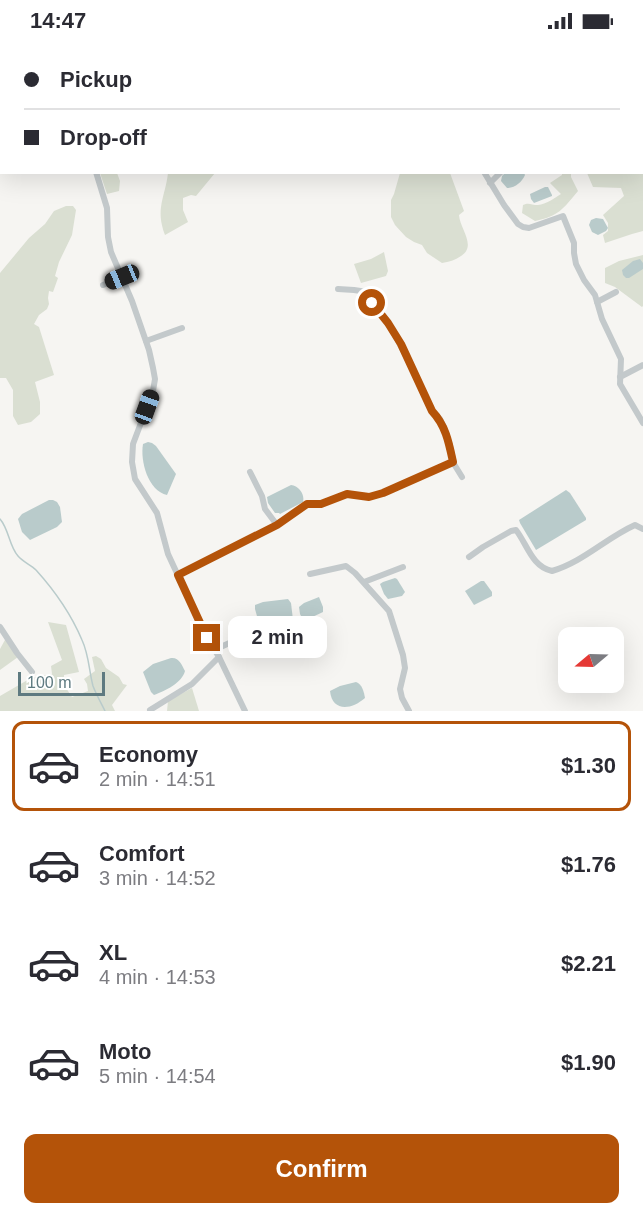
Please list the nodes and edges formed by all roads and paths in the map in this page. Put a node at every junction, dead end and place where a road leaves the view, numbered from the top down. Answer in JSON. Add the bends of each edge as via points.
{"nodes":[{"id":1,"x":97,"y":174,"type":"edge"},
{"id":2,"x":485,"y":174,"type":"edge"},
{"id":3,"x":499,"y":174,"type":"edge"},
{"id":4,"x":490,"y":183,"type":"junction"},
{"id":5,"x":122,"y":277,"type":"junction"},
{"id":6,"x":103,"y":285,"type":"dead end"},
{"id":7,"x":338,"y":289,"type":"dead end"},
{"id":8,"x":616,"y":292,"type":"dead end"},
{"id":9,"x":597,"y":302,"type":"junction"},
{"id":10,"x":182,"y":328,"type":"dead end"},
{"id":11,"x":146,"y":341,"type":"junction"},
{"id":12,"x":643,"y":364,"type":"edge"},
{"id":13,"x":620,"y":376,"type":"junction"},
{"id":14,"x":643,"y":423,"type":"edge"},
{"id":15,"x":453,"y":462,"type":"junction"},
{"id":16,"x":250,"y":472,"type":"dead end"},
{"id":17,"x":462,"y":477,"type":"dead end"},
{"id":18,"x":277,"y":525,"type":"junction"},
{"id":19,"x":643,"y":529,"type":"edge"},
{"id":20,"x":469,"y":557,"type":"dead end"},
{"id":21,"x":403,"y":567,"type":"dead end"},
{"id":22,"x":310,"y":574,"type":"dead end"},
{"id":23,"x":178,"y":575,"type":"junction"},
{"id":24,"x":364,"y":582,"type":"junction"},
{"id":25,"x":0,"y":627,"type":"edge"},
{"id":26,"x":236,"y":640,"type":"dead end"},
{"id":27,"x":214,"y":650,"type":"junction"},
{"id":28,"x":219,"y":657,"type":"junction"},
{"id":29,"x":32,"y":672,"type":"dead end"},
{"id":30,"x":150,"y":710,"type":"edge"},
{"id":31,"x":245,"y":711,"type":"edge"},
{"id":32,"x":408,"y":711,"type":"edge"}],
"edges":[{"from":1,"to":5,"type":"street","via":[[107,208],[109,244]]},
{"from":2,"to":4,"type":"street"},
{"from":3,"to":4,"type":"street"},
{"from":4,"to":9,"type":"street","via":[[523,227],[563,216],[574,243],[576,264]]},
{"from":5,"to":6,"type":"street"},
{"from":5,"to":11,"type":"street"},
{"from":7,"to":15,"type":"street","via":[[367,292],[388,323],[444,427]]},
{"from":8,"to":9,"type":"street"},
{"from":9,"to":13,"type":"street","via":[[621,359]]},
{"from":10,"to":11,"type":"street"},
{"from":11,"to":23,"type":"street","via":[[152,359],[153,391],[133,444],[134,474],[137,485],[157,513],[165,546]]},
{"from":12,"to":13,"type":"street"},
{"from":13,"to":14,"type":"street","via":[[622,389]]},
{"from":15,"to":17,"type":"street"},
{"from":15,"to":18,"type":"street","via":[[383,493],[369,497],[347,494],[321,504],[307,504]]},
{"from":16,"to":18,"type":"street","via":[[265,509]]},
{"from":18,"to":23,"type":"street"},
{"from":19,"to":20,"type":"street","via":[[635,525],[552,571],[536,562],[516,530]]},
{"from":21,"to":24,"type":"street"},
{"from":22,"to":24,"type":"street","via":[[346,566]]},
{"from":23,"to":27,"type":"street"},
{"from":24,"to":32,"type":"street","via":[[393,619],[404,662],[400,692]]},
{"from":25,"to":29,"type":"street"},
{"from":26,"to":27,"type":"street"},
{"from":27,"to":28,"type":"street"},
{"from":28,"to":30,"type":"street","via":[[192,684]]},
{"from":28,"to":31,"type":"street"}]}
